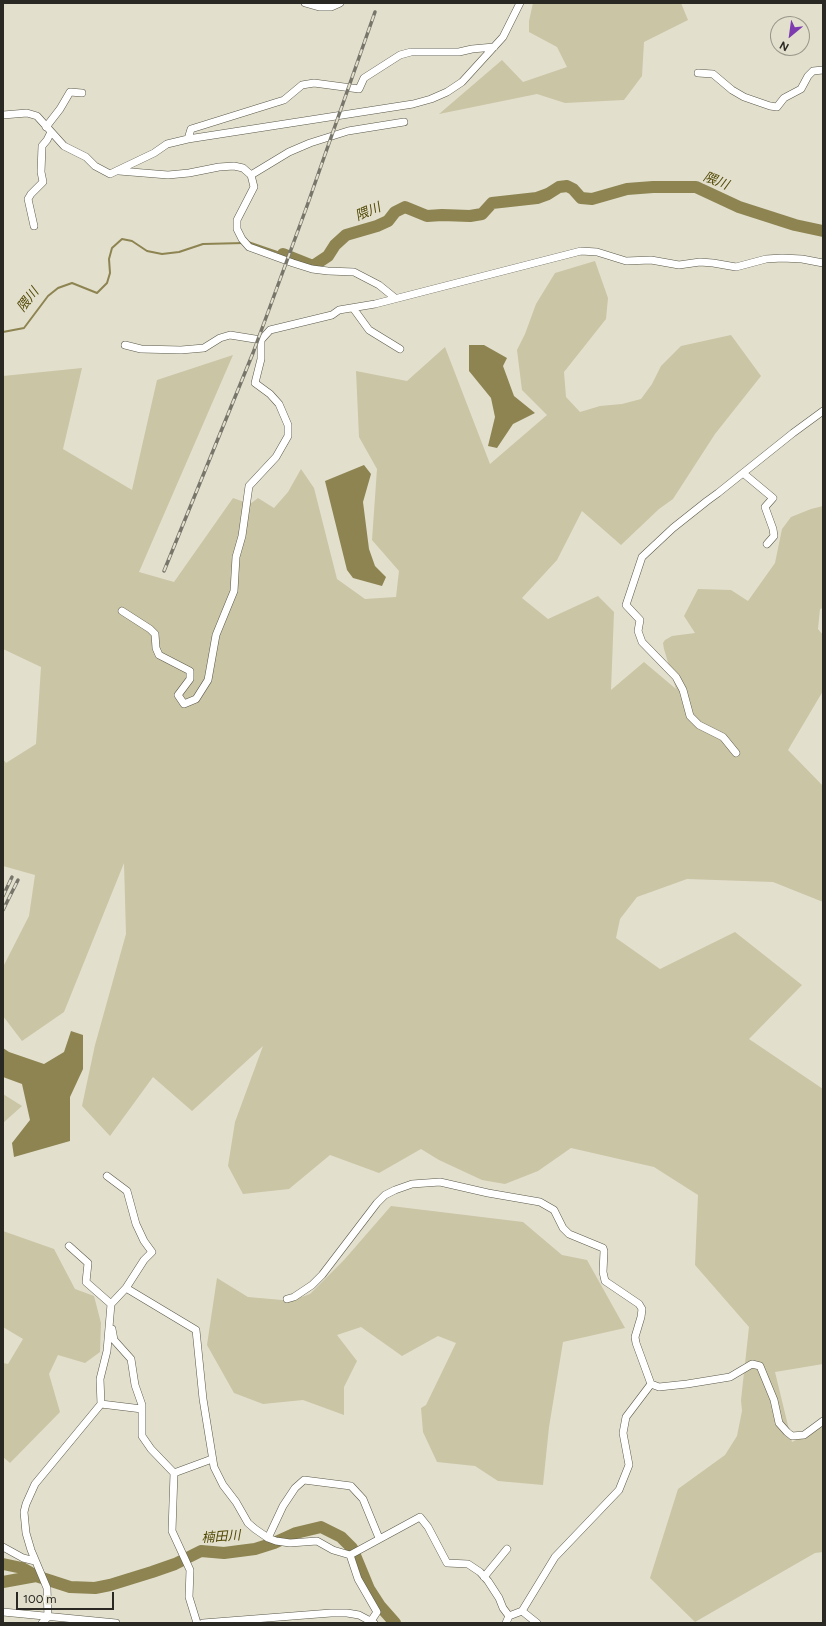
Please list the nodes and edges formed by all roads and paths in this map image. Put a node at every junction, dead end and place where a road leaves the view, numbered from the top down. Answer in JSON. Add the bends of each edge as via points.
{"nodes":[{"id":1,"x":305,"y":3,"type":"edge"},
{"id":2,"x":340,"y":3,"type":"edge"},
{"id":3,"x":520,"y":3,"type":"edge"},
{"id":4,"x":494,"y":47,"type":"junction"},
{"id":5,"x":823,"y":70,"type":"edge"},
{"id":6,"x":698,"y":73,"type":"dead end"},
{"id":7,"x":82,"y":93,"type":"dead end"},
{"id":8,"x":3,"y":115,"type":"edge"},
{"id":9,"x":404,"y":122,"type":"dead end"},
{"id":10,"x":48,"y":129,"type":"junction"},
{"id":11,"x":188,"y":139,"type":"junction"},
{"id":12,"x":117,"y":171,"type":"junction"},
{"id":13,"x":251,"y":175,"type":"junction"},
{"id":14,"x":34,"y":226,"type":"dead end"},
{"id":15,"x":823,"y":263,"type":"edge"},
{"id":16,"x":395,"y":298,"type":"junction"},
{"id":17,"x":353,"y":308,"type":"junction"},
{"id":18,"x":261,"y":340,"type":"junction"},
{"id":19,"x":125,"y":345,"type":"dead end"},
{"id":20,"x":400,"y":349,"type":"dead end"},
{"id":21,"x":823,"y":411,"type":"edge"},
{"id":22,"x":743,"y":473,"type":"junction"},
{"id":23,"x":767,"y":544,"type":"dead end"},
{"id":24,"x":122,"y":611,"type":"dead end"},
{"id":25,"x":736,"y":753,"type":"dead end"},
{"id":26,"x":107,"y":1176,"type":"dead end"},
{"id":27,"x":69,"y":1246,"type":"dead end"},
{"id":28,"x":126,"y":1288,"type":"junction"},
{"id":29,"x":288,"y":1299,"type":"dead end"},
{"id":30,"x":111,"y":1304,"type":"junction"},
{"id":31,"x":110,"y":1323,"type":"junction"},
{"id":32,"x":651,"y":1384,"type":"junction"},
{"id":33,"x":102,"y":1404,"type":"junction"},
{"id":34,"x":142,"y":1409,"type":"junction"},
{"id":35,"x":823,"y":1421,"type":"edge"},
{"id":36,"x":212,"y":1459,"type":"junction"},
{"id":37,"x":174,"y":1473,"type":"junction"},
{"id":38,"x":268,"y":1538,"type":"junction"},
{"id":39,"x":379,"y":1538,"type":"junction"},
{"id":40,"x":3,"y":1547,"type":"edge"},
{"id":41,"x":507,"y":1549,"type":"dead end"},
{"id":42,"x":353,"y":1553,"type":"junction"},
{"id":43,"x":35,"y":1561,"type":"junction"},
{"id":44,"x":484,"y":1577,"type":"junction"},
{"id":45,"x":522,"y":1610,"type":"junction"},
{"id":46,"x":3,"y":1612,"type":"edge"},
{"id":47,"x":509,"y":1616,"type":"junction"},
{"id":48,"x":44,"y":1619,"type":"edge"},
{"id":49,"x":268,"y":1621,"type":"edge"},
{"id":50,"x":218,"y":1622,"type":"edge"},
{"id":51,"x":373,"y":1622,"type":"edge"},
{"id":52,"x":116,"y":1623,"type":"edge"},
{"id":53,"x":197,"y":1623,"type":"edge"},
{"id":54,"x":202,"y":1623,"type":"edge"},
{"id":55,"x":506,"y":1623,"type":"edge"},
{"id":56,"x":537,"y":1623,"type":"edge"}],
"edges":[{"from":1,"to":2,"type":"street","via":[[319,7],[331,7]]},
{"from":3,"to":4,"type":"street","via":[[506,33]]},
{"from":4,"to":11,"type":"street","via":[[462,82],[431,99],[413,104]]},
{"from":4,"to":11,"type":"street","via":[[459,52],[411,52],[400,55],[364,78],[359,89],[314,83],[302,85],[284,100],[191,129]]},
{"from":5,"to":6,"type":"street","via":[[813,71],[801,89],[784,98],[777,107],[744,97],[713,74]]},
{"from":7,"to":10,"type":"street","via":[[70,92]]},
{"from":8,"to":10,"type":"street","via":[[27,113],[37,116]]},
{"from":9,"to":13,"type":"street","via":[[348,131],[310,143],[289,152]]},
{"from":10,"to":12,"type":"street","via":[[64,146],[86,157],[95,166],[110,174]]},
{"from":10,"to":14,"type":"street","via":[[47,140],[42,146],[43,182],[28,199]]},
{"from":11,"to":12,"type":"street","via":[[167,144],[154,154]]},
{"from":12,"to":13,"type":"street","via":[[168,175],[234,166],[243,168]]},
{"from":13,"to":16,"type":"street","via":[[254,187],[237,220],[237,229],[249,247],[312,269],[354,272],[379,285]]},
{"from":15,"to":16,"type":"street","via":[[782,258],[766,259],[736,267],[700,262],[679,265],[651,260],[626,261],[596,252],[581,251]]},
{"from":16,"to":17,"type":"street"},
{"from":17,"to":18,"type":"street","via":[[270,330]]},
{"from":17,"to":20,"type":"street","via":[[369,330]]},
{"from":18,"to":19,"type":"street","via":[[230,335],[204,348],[181,350],[141,349]]},
{"from":18,"to":24,"type":"street","via":[[261,359],[255,382],[279,404],[288,425],[288,436],[276,457],[248,486],[242,536],[236,557],[234,591],[216,635],[208,680],[196,699],[184,704],[178,695],[190,678],[190,670],[159,655],[155,634]]},
{"from":21,"to":22,"type":"street"},
{"from":22,"to":23,"type":"street","via":[[773,498],[764,507],[774,529],[774,536]]},
{"from":22,"to":25,"type":"street","via":[[673,528],[642,557],[626,605],[640,620],[638,631],[642,642],[676,676],[690,716],[700,725],[723,737]]},
{"from":26,"to":28,"type":"street","via":[[127,1191],[136,1224],[152,1252]]},
{"from":27,"to":30,"type":"street","via":[[88,1263],[86,1282]]},
{"from":28,"to":30,"type":"street"},
{"from":28,"to":36,"type":"street","via":[[196,1330]]},
{"from":29,"to":32,"type":"street","via":[[306,1289],[322,1275],[377,1203],[394,1190],[412,1184],[440,1182],[540,1202],[554,1210],[569,1234],[603,1248],[603,1272],[606,1281],[639,1304],[642,1309],[635,1337]]},
{"from":30,"to":31,"type":"street"},
{"from":31,"to":33,"type":"street","via":[[107,1351],[100,1378]]},
{"from":31,"to":34,"type":"street","via":[[114,1340],[131,1359]]},
{"from":32,"to":35,"type":"street","via":[[659,1387],[730,1377],[752,1364],[760,1366],[774,1400],[779,1423],[787,1432],[792,1436],[804,1434]]},
{"from":32,"to":45,"type":"street","via":[[626,1417],[623,1433],[628,1465],[619,1490],[555,1557]]},
{"from":33,"to":34,"type":"street"},
{"from":33,"to":43,"type":"street","via":[[46,1470],[29,1496],[24,1512],[24,1524]]},
{"from":34,"to":37,"type":"street","via":[[142,1436]]},
{"from":36,"to":37,"type":"street"},
{"from":36,"to":38,"type":"street","via":[[219,1478],[248,1523]]},
{"from":37,"to":53,"type":"street","via":[[172,1531],[190,1570],[189,1597]]},
{"from":38,"to":39,"type":"street","via":[[294,1488],[304,1480],[351,1486],[363,1499]]},
{"from":38,"to":42,"type":"street","via":[[283,1543],[317,1541],[333,1550]]},
{"from":39,"to":42,"type":"street"},
{"from":39,"to":44,"type":"street","via":[[420,1516],[447,1563],[468,1564]]},
{"from":40,"to":43,"type":"street"},
{"from":41,"to":44,"type":"street"},
{"from":42,"to":51,"type":"street","via":[[358,1578],[377,1612]]},
{"from":43,"to":48,"type":"street","via":[[47,1588]]},
{"from":44,"to":47,"type":"street"},
{"from":45,"to":47,"type":"street"},
{"from":45,"to":56,"type":"street"},
{"from":46,"to":48,"type":"street"},
{"from":47,"to":55,"type":"street"},
{"from":48,"to":52,"type":"street"},
{"from":49,"to":50,"type":"street"},
{"from":49,"to":51,"type":"street","via":[[347,1613],[359,1615]]},
{"from":50,"to":54,"type":"street"}]}
